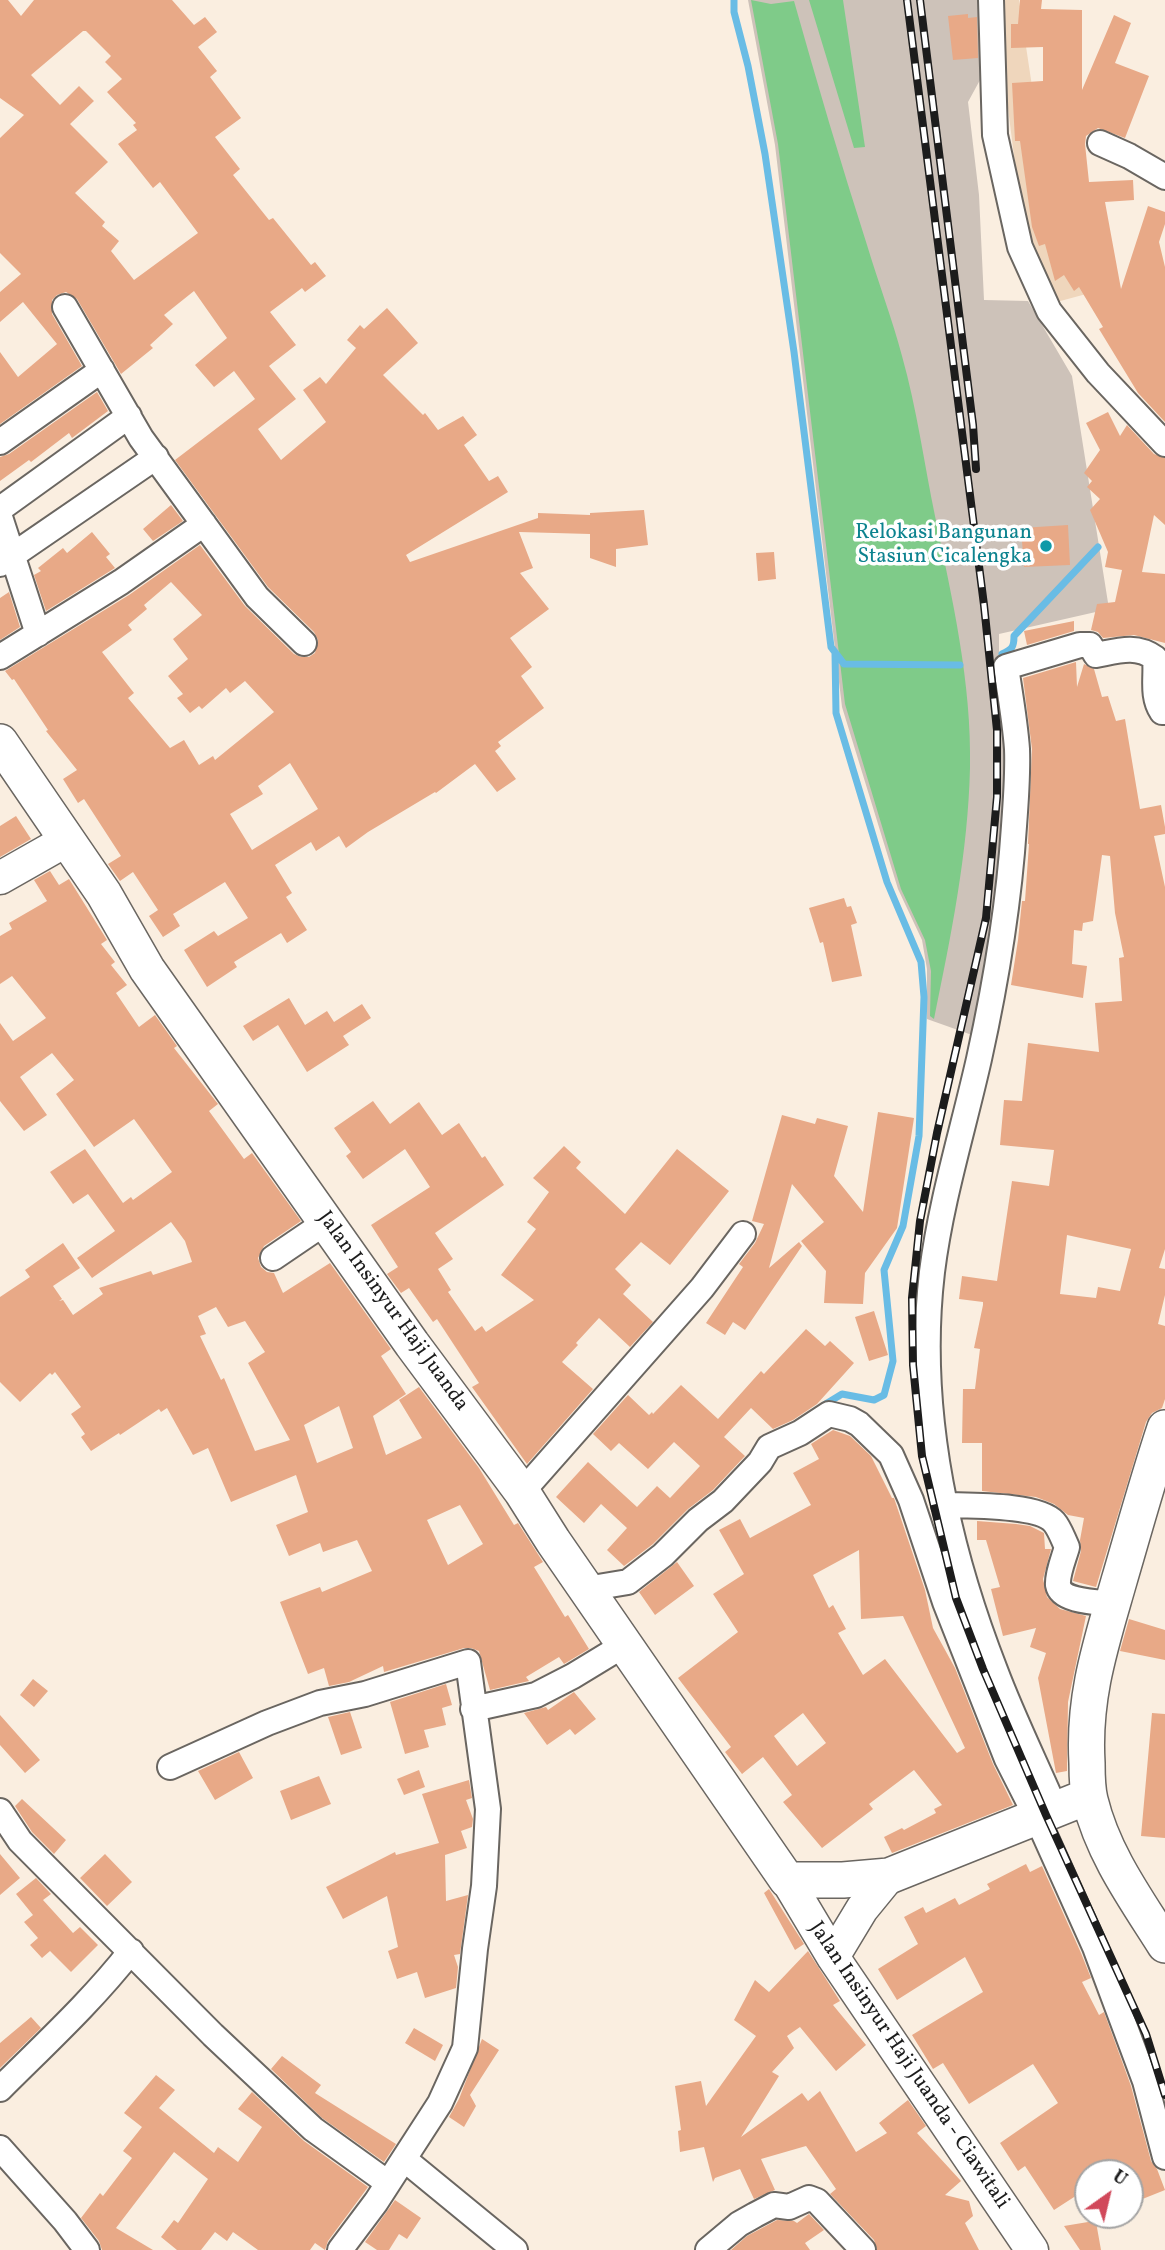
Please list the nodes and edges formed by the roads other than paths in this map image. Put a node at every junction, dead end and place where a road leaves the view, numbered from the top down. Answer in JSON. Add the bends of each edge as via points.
{"nodes":[{"id":1,"x":991,"y":0,"type":"edge"},
{"id":2,"x":1100,"y":143,"type":"dead end"},
{"id":3,"x":1165,"y":177,"type":"edge"},
{"id":4,"x":65,"y":307,"type":"dead end"},
{"id":5,"x":102,"y":370,"type":"junction"},
{"id":6,"x":129,"y":416,"type":"junction"},
{"id":7,"x":0,"y":442,"type":"edge"},
{"id":8,"x":1165,"y":444,"type":"edge"},
{"id":9,"x":156,"y":457,"type":"junction"},
{"id":10,"x":0,"y":509,"type":"edge"},
{"id":11,"x":0,"y":517,"type":"edge"},
{"id":12,"x":204,"y":524,"type":"junction"},
{"id":13,"x":6,"y":560,"type":"edge"},
{"id":14,"x":38,"y":634,"type":"junction"},
{"id":15,"x":304,"y":643,"type":"dead end"},
{"id":16,"x":0,"y":657,"type":"edge"},
{"id":17,"x":1165,"y":712,"type":"edge"},
{"id":18,"x":0,"y":742,"type":"edge"},
{"id":19,"x":67,"y":840,"type":"junction"},
{"id":20,"x":0,"y":878,"type":"edge"},
{"id":21,"x":326,"y":1222,"type":"junction"},
{"id":22,"x":743,"y":1234,"type":"dead end"},
{"id":23,"x":273,"y":1258,"type":"dead end"},
{"id":24,"x":1165,"y":1428,"type":"edge"},
{"id":25,"x":522,"y":1492,"type":"junction"},
{"id":26,"x":944,"y":1505,"type":"junction"},
{"id":27,"x":586,"y":1589,"type":"junction"},
{"id":28,"x":1112,"y":1604,"type":"junction"},
{"id":29,"x":624,"y":1645,"type":"junction"},
{"id":30,"x":473,"y":1709,"type":"junction"},
{"id":31,"x":170,"y":1767,"type":"dead end"},
{"id":32,"x":1088,"y":1796,"type":"junction"},
{"id":33,"x":0,"y":1811,"type":"edge"},
{"id":34,"x":1046,"y":1815,"type":"junction"},
{"id":35,"x":889,"y":1876,"type":"junction"},
{"id":36,"x":787,"y":1880,"type":"junction"},
{"id":37,"x":1165,"y":1945,"type":"edge"},
{"id":38,"x":131,"y":1951,"type":"junction"},
{"id":39,"x":833,"y":1957,"type":"junction"},
{"id":40,"x":0,"y":2089,"type":"edge"},
{"id":41,"x":0,"y":2148,"type":"edge"},
{"id":42,"x":1165,"y":2158,"type":"edge"},
{"id":43,"x":404,"y":2159,"type":"junction"},
{"id":44,"x":388,"y":2183,"type":"junction"},
{"id":45,"x":87,"y":2250,"type":"edge"},
{"id":46,"x":340,"y":2250,"type":"edge"},
{"id":47,"x":514,"y":2250,"type":"edge"},
{"id":48,"x":708,"y":2250,"type":"edge"},
{"id":49,"x":863,"y":2250,"type":"edge"},
{"id":50,"x":1032,"y":2250,"type":"edge"}],
"edges":[{"from":1,"to":8,"type":"street","via":[[995,135],[1020,247],[1049,311],[1098,373]]},
{"from":2,"to":3,"type":"street"},
{"from":4,"to":5,"type":"street"},
{"from":5,"to":6,"type":"street"},
{"from":5,"to":7,"type":"street"},
{"from":6,"to":9,"type":"street"},
{"from":6,"to":10,"type":"street"},
{"from":9,"to":12,"type":"street"},
{"from":9,"to":13,"type":"street"},
{"from":11,"to":13,"type":"street"},
{"from":12,"to":14,"type":"street"},
{"from":12,"to":15,"type":"street","via":[[257,597]]},
{"from":13,"to":14,"type":"street"},
{"from":14,"to":16,"type":"street"},
{"from":17,"to":26,"type":"street","via":[[1154,693],[1154,658],[1146,652],[1128,649],[1096,655],[1090,645],[1080,645],[1006,667],[1017,751],[1011,874],[979,1059],[934,1258],[928,1325],[932,1437]]},
{"from":18,"to":19,"type":"main road","name":"Jalan Insinyur Haji Juanda"},
{"from":19,"to":20,"type":"street"},
{"from":19,"to":21,"type":"main road","name":"Jalan Insinyur Haji Juanda","via":[[147,969]]},
{"from":21,"to":23,"type":"street"},
{"from":21,"to":25,"type":"main road","name":"Jalan Insinyur Haji Juanda"},
{"from":22,"to":25,"type":"street"},
{"from":24,"to":28,"type":"main road"},
{"from":25,"to":27,"type":"main road","name":"Jalan Insinyur Haji Juanda"},
{"from":26,"to":28,"type":"street","via":[[1003,1507],[1045,1515],[1067,1547],[1060,1590],[1076,1599]]},
{"from":26,"to":34,"type":"street","via":[[961,1572]]},
{"from":27,"to":29,"type":"main road","name":"Jalan Insinyur Haji Juanda"},
{"from":27,"to":34,"type":"street","via":[[628,1582],[663,1555],[723,1501],[769,1447],[829,1414],[850,1419],[891,1455],[1007,1759]]},
{"from":28,"to":32,"type":"main road","via":[[1091,1681],[1085,1736]]},
{"from":29,"to":30,"type":"street","via":[[536,1695]]},
{"from":29,"to":36,"type":"main road","name":"Jalan Insinyur Haji Juanda"},
{"from":30,"to":31,"type":"street","via":[[468,1662],[320,1703]]},
{"from":30,"to":43,"type":"street","via":[[488,1809],[465,2048],[440,2103]]},
{"from":32,"to":34,"type":"main road"},
{"from":32,"to":37,"type":"main road","via":[[1107,1849]]},
{"from":33,"to":38,"type":"street","via":[[20,1841]]},
{"from":34,"to":35,"type":"main road"},
{"from":34,"to":42,"type":"street","via":[[1145,2081]]},
{"from":35,"to":36,"type":"main road"},
{"from":35,"to":39,"type":"street"},
{"from":36,"to":39,"type":"street","name":"Jalan Insinyur Haji Juanda - Ciawitali"},
{"from":38,"to":40,"type":"street"},
{"from":38,"to":44,"type":"street","via":[[313,2129]]},
{"from":39,"to":50,"type":"street","name":"Jalan Insinyur Haji Juanda - Ciawitali"},
{"from":41,"to":45,"type":"street"},
{"from":43,"to":44,"type":"street"},
{"from":43,"to":47,"type":"street"},
{"from":44,"to":46,"type":"street"},
{"from":48,"to":49,"type":"street","via":[[764,2210],[774,2205],[789,2207],[809,2198]]}]}
